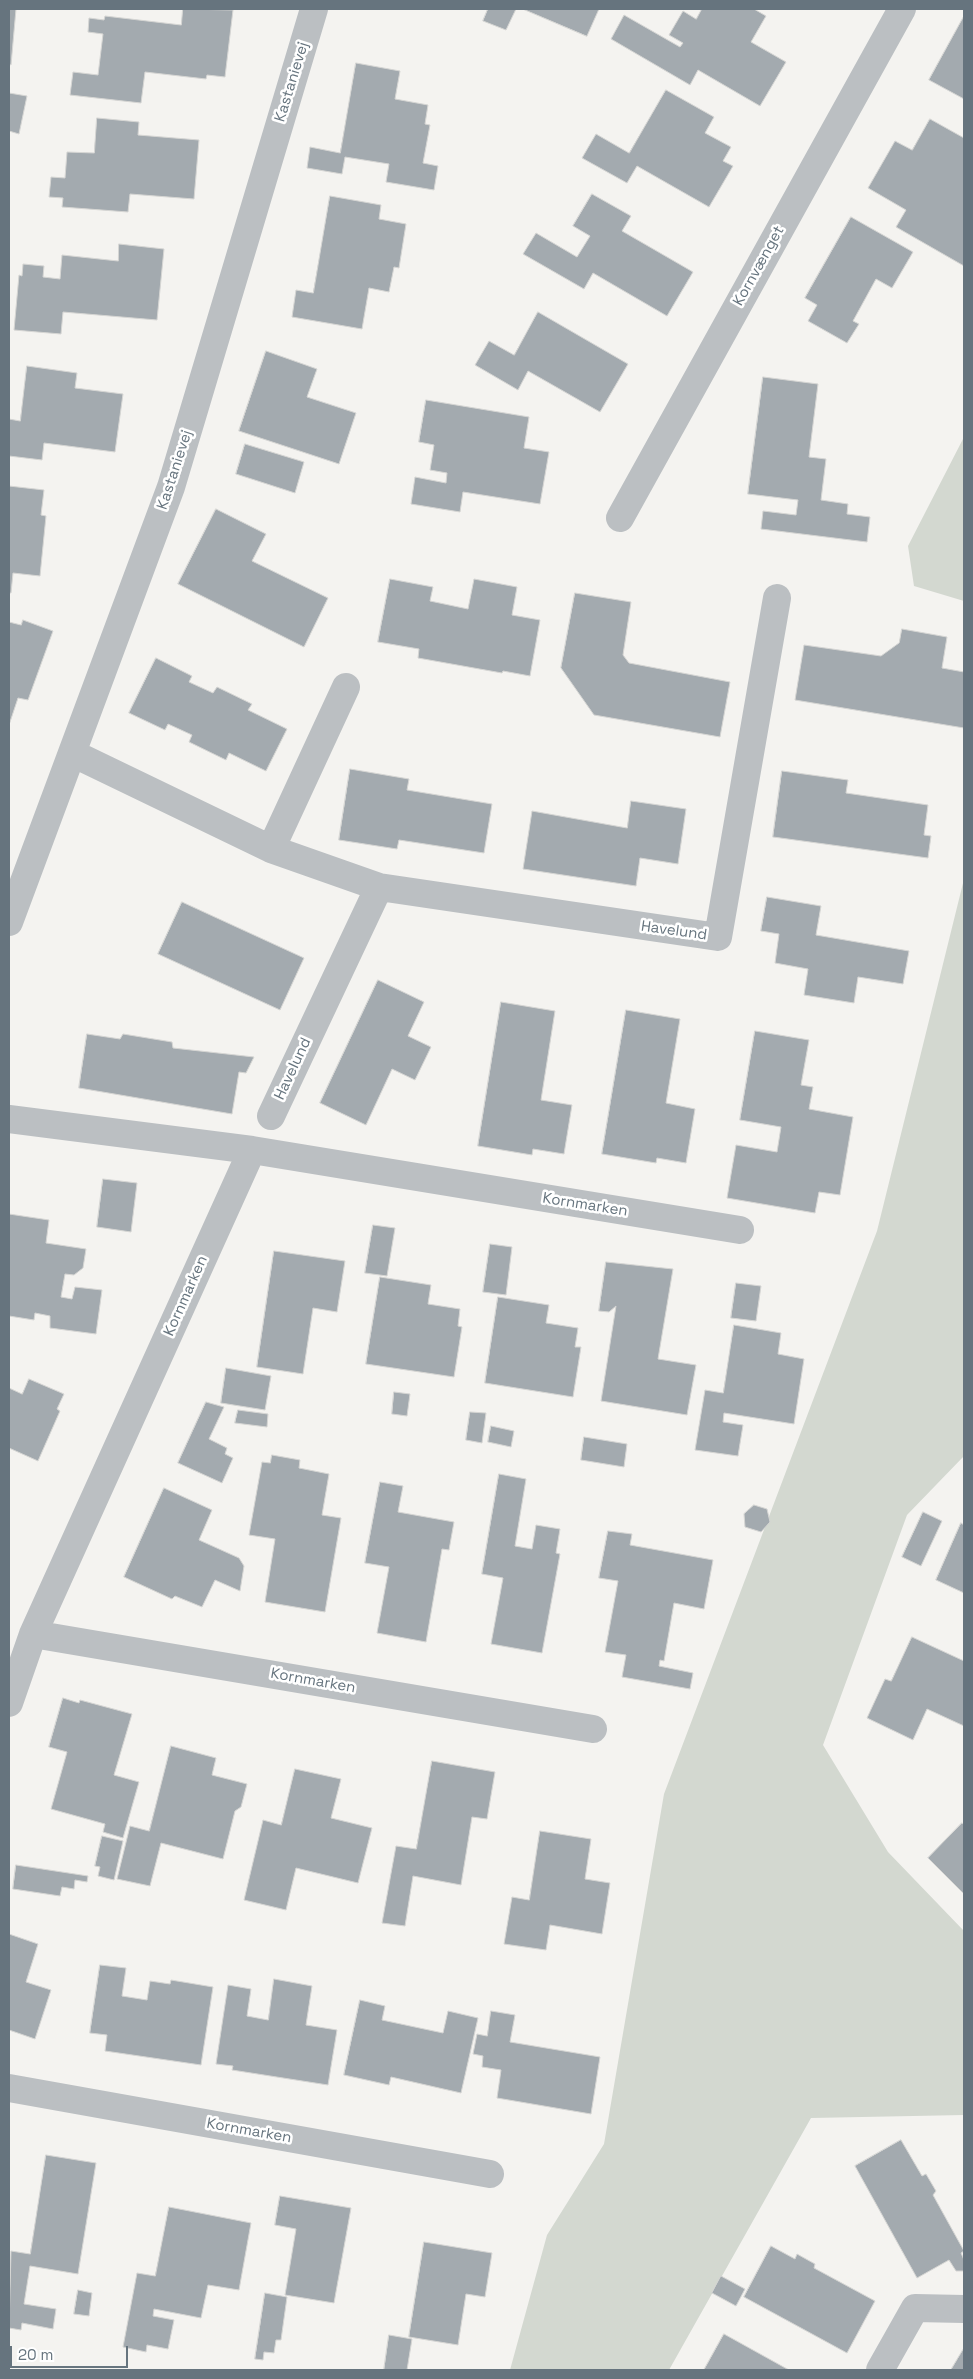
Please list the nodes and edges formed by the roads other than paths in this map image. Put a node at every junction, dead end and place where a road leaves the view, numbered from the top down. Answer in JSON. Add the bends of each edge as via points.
{"nodes":[{"id":1,"x":314,"y":9,"type":"edge"},
{"id":2,"x":897,"y":11,"type":"edge"},
{"id":3,"x":620,"y":518,"type":"dead end"},
{"id":4,"x":777,"y":598,"type":"dead end"},
{"id":5,"x":346,"y":687,"type":"dead end"},
{"id":6,"x":72,"y":753,"type":"junction"},
{"id":7,"x":271,"y":849,"type":"junction"},
{"id":8,"x":379,"y":887,"type":"junction"},
{"id":9,"x":9,"y":922,"type":"edge"},
{"id":10,"x":271,"y":1116,"type":"dead end"},
{"id":11,"x":9,"y":1119,"type":"edge"},
{"id":12,"x":252,"y":1150,"type":"junction"},
{"id":13,"x":740,"y":1230,"type":"dead end"},
{"id":14,"x":33,"y":1634,"type":"junction"},
{"id":15,"x":9,"y":1704,"type":"edge"},
{"id":16,"x":593,"y":1729,"type":"dead end"},
{"id":17,"x":9,"y":2088,"type":"edge"},
{"id":18,"x":490,"y":2174,"type":"dead end"},
{"id":19,"x":964,"y":2308,"type":"edge"},
{"id":20,"x":880,"y":2370,"type":"edge"}],
"edges":[{"from":1,"to":6,"type":"street","name":"Kastanievej","via":[[171,487]]},
{"from":2,"to":3,"type":"street","name":"Kornvænget"},
{"from":4,"to":8,"type":"street","name":"Havelund","via":[[718,937]]},
{"from":5,"to":7,"type":"street"},
{"from":6,"to":7,"type":"street","name":"Havelund"},
{"from":6,"to":9,"type":"street","name":"Kastanievej"},
{"from":7,"to":8,"type":"street","name":"Havelund"},
{"from":8,"to":10,"type":"street","name":"Havelund"},
{"from":11,"to":12,"type":"street","name":"Kornmarken"},
{"from":12,"to":13,"type":"street","name":"Kornmarken"},
{"from":12,"to":14,"type":"street","name":"Kornmarken"},
{"from":14,"to":15,"type":"street","name":"Kornmarken"},
{"from":14,"to":16,"type":"street","name":"Kornmarken"},
{"from":17,"to":18,"type":"street","name":"Kornmarken"},
{"from":19,"to":20,"type":"street","via":[[915,2308]]}]}
